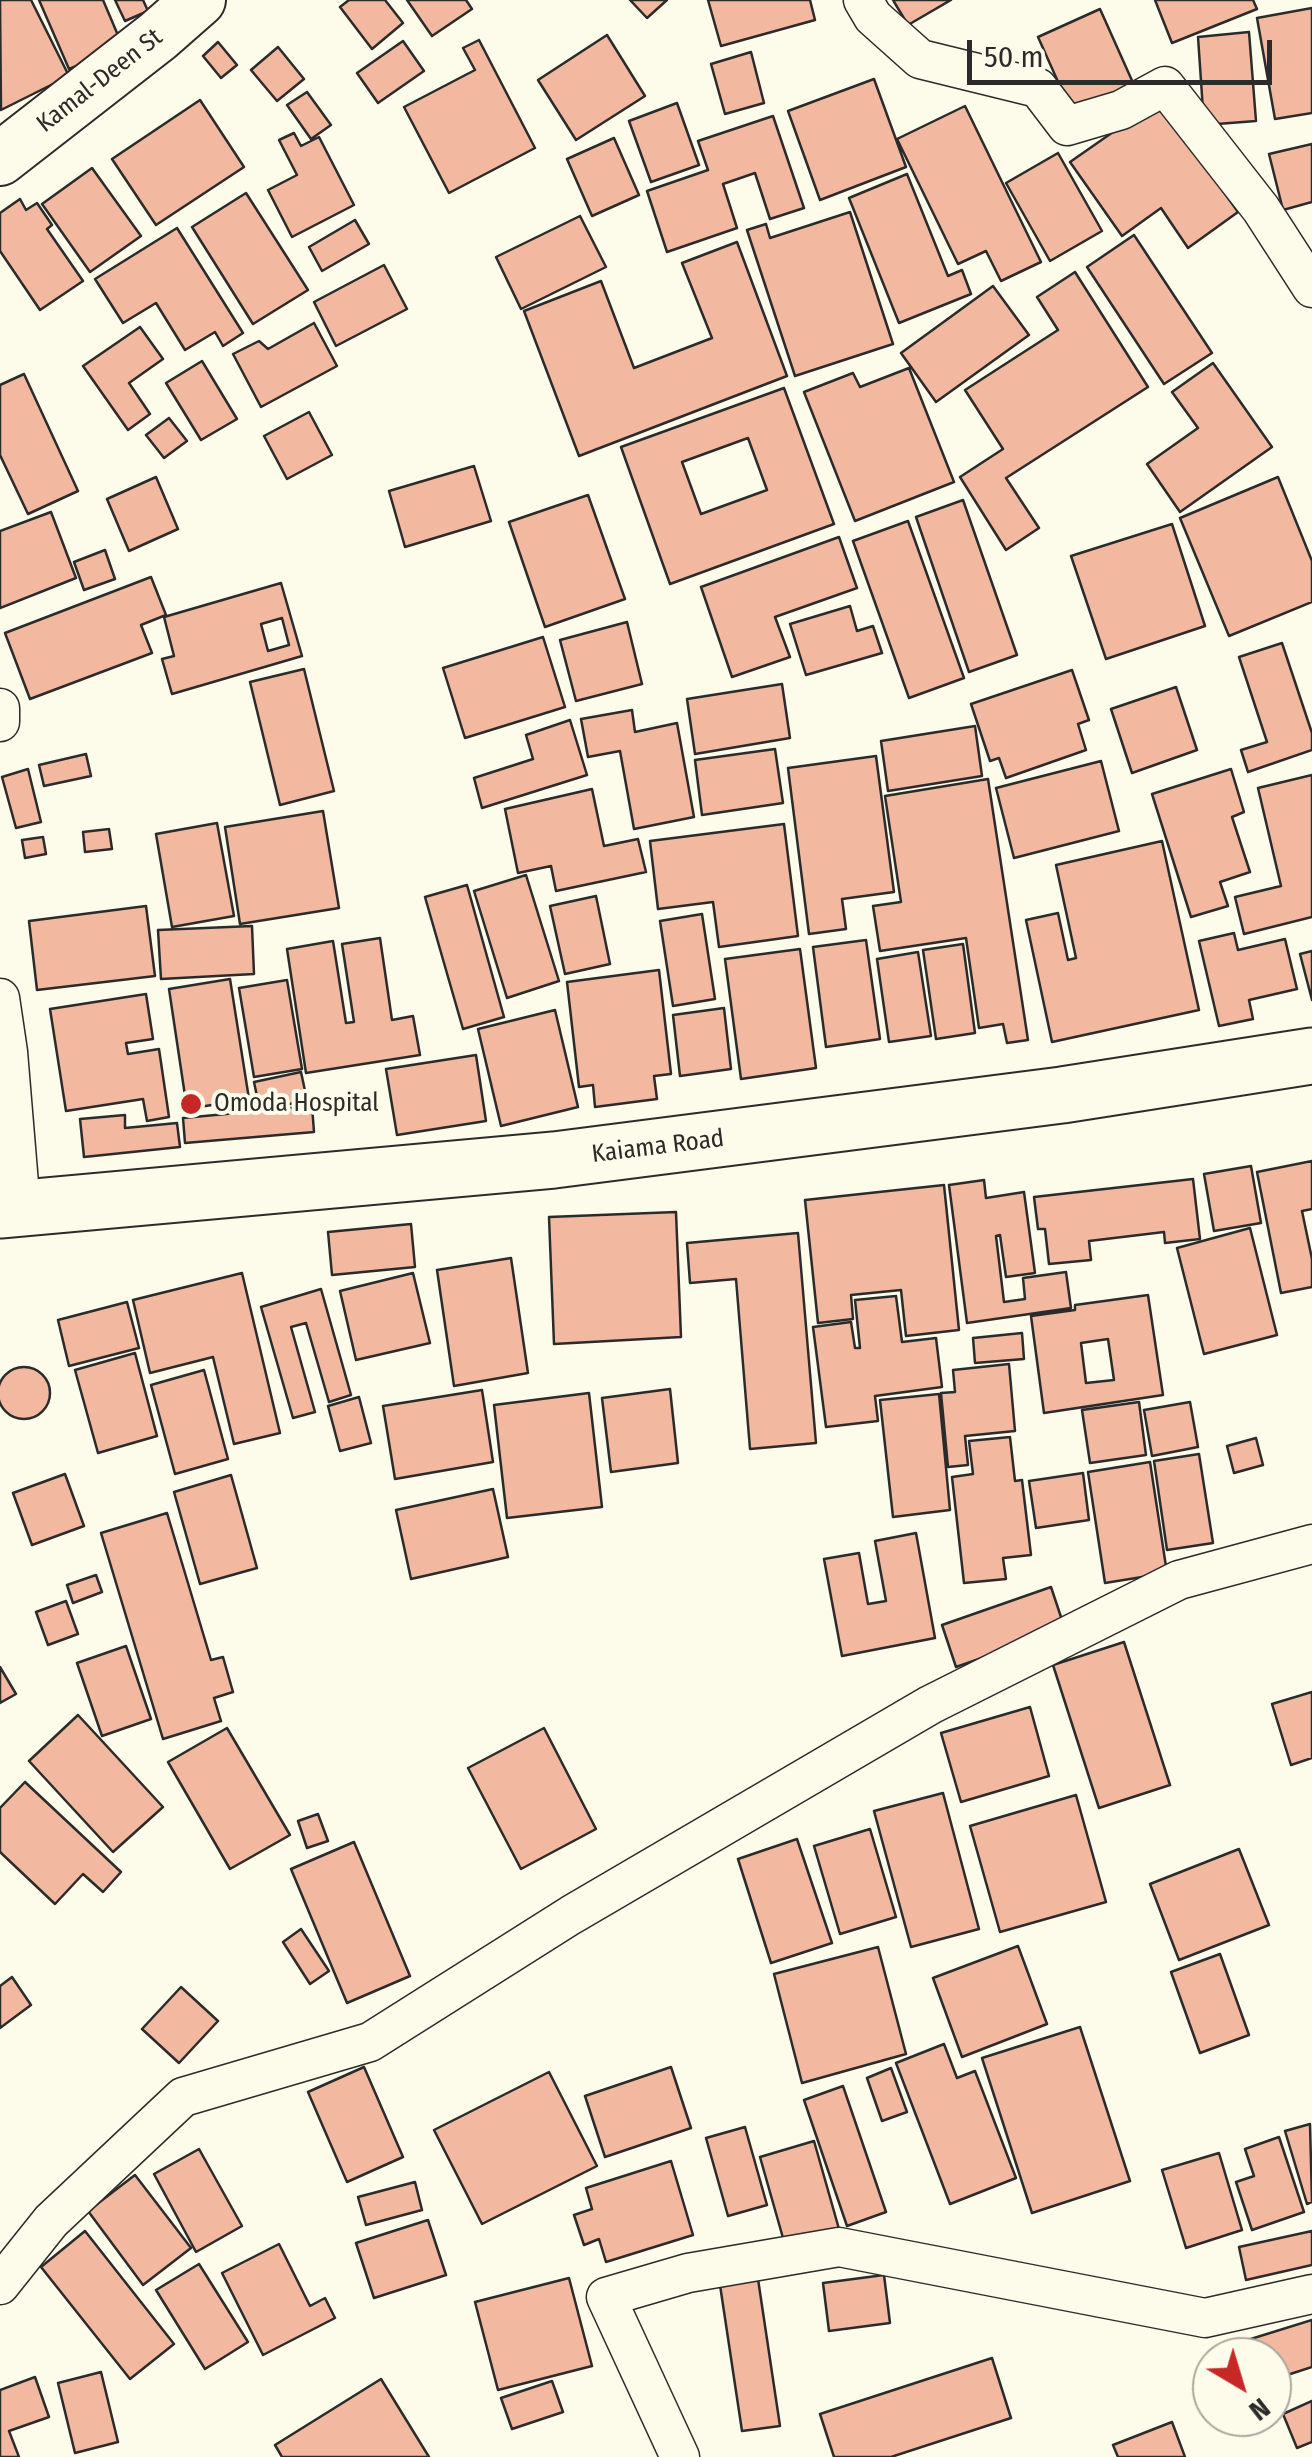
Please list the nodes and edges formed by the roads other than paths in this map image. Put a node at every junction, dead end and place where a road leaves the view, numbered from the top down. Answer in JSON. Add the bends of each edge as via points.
{"nodes":[{"id":1,"x":199,"y":0,"type":"edge"},
{"id":2,"x":863,"y":0,"type":"edge"},
{"id":3,"x":0,"y":159,"type":"edge"},
{"id":4,"x":1312,"y":288,"type":"edge"},
{"id":5,"x":0,"y":708,"type":"edge"},
{"id":6,"x":0,"y":722,"type":"edge"},
{"id":7,"x":0,"y":998,"type":"edge"},
{"id":8,"x":1312,"y":1056,"type":"edge"},
{"id":9,"x":1312,"y":1090,"type":"edge"},
{"id":10,"x":7,"y":1220,"type":"edge"},
{"id":11,"x":1312,"y":1544,"type":"edge"},
{"id":12,"x":0,"y":2285,"type":"edge"},
{"id":13,"x":1312,"y":2294,"type":"edge"},
{"id":14,"x":680,"y":2457,"type":"edge"}],
"edges":[{"from":1,"to":3,"type":"street","name":"Kamal-Deen St"},
{"from":2,"to":4,"type":"street","via":[[920,59],[1038,88],[1068,126],[1122,110],[1165,86]]},
{"from":5,"to":6,"type":"street"},
{"from":7,"to":10,"type":"street","via":[[8,1052]]},
{"from":8,"to":10,"type":"highway","name":"Kaiama Road","via":[[554,1160]]},
{"from":9,"to":10,"type":"highway","name":"Kaiama Road","via":[[580,1189]]},
{"from":11,"to":12,"type":"street","via":[[1178,1580],[930,1705],[370,2042],[182,2097],[50,2220]]},
{"from":13,"to":14,"type":"street","via":[[1205,2318],[839,2248],[688,2273],[606,2297]]}]}
